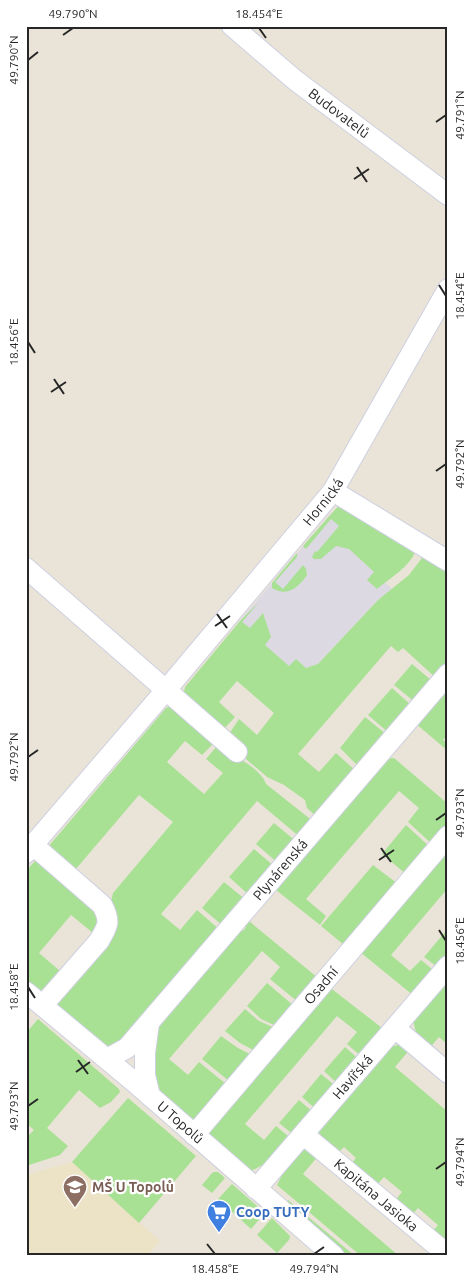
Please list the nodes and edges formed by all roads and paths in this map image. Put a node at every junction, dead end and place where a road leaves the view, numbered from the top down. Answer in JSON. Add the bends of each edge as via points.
{"nodes":[{"id":1,"x":232,"y":26,"type":"edge"},
{"id":2,"x":448,"y":195,"type":"edge"},
{"id":3,"x":448,"y":289,"type":"edge"},
{"id":4,"x":333,"y":491,"type":"junction"},
{"id":5,"x":448,"y":561,"type":"edge"},
{"id":6,"x":26,"y":568,"type":"edge"},
{"id":7,"x":448,"y":674,"type":"edge"},
{"id":8,"x":166,"y":690,"type":"junction"},
{"id":9,"x":237,"y":752,"type":"dead end"},
{"id":10,"x":448,"y":836,"type":"edge"},
{"id":11,"x":30,"y":849,"type":"edge"},
{"id":12,"x":448,"y":966,"type":"edge"},
{"id":13,"x":26,"y":992,"type":"edge"},
{"id":14,"x":43,"y":1005,"type":"junction"},
{"id":15,"x":149,"y":1023,"type":"junction"},
{"id":16,"x":394,"y":1028,"type":"junction"},
{"id":17,"x":107,"y":1059,"type":"junction"},
{"id":18,"x":448,"y":1073,"type":"edge"},
{"id":19,"x":150,"y":1096,"type":"junction"},
{"id":20,"x":194,"y":1135,"type":"junction"},
{"id":21,"x":304,"y":1135,"type":"junction"},
{"id":22,"x":256,"y":1189,"type":"junction"},
{"id":23,"x":448,"y":1255,"type":"edge"},
{"id":24,"x":334,"y":1256,"type":"edge"}],
"edges":[{"from":1,"to":2,"type":"street","name":"Budovatelů","via":[[295,80]]},
{"from":3,"to":4,"type":"street","name":"Hornická"},
{"from":4,"to":5,"type":"street"},
{"from":4,"to":8,"type":"street","name":"Hornická"},
{"from":6,"to":8,"type":"street"},
{"from":7,"to":15,"type":"street","name":"Plynárenská"},
{"from":8,"to":9,"type":"street"},
{"from":8,"to":11,"type":"street","name":"Hornická"},
{"from":10,"to":20,"type":"street","name":"Osadní"},
{"from":11,"to":14,"type":"street","via":[[102,905],[108,922],[99,941]]},
{"from":12,"to":16,"type":"street","name":"Havířská"},
{"from":13,"to":14,"type":"street","name":"U Topolů"},
{"from":14,"to":17,"type":"street","name":"U Topolů"},
{"from":15,"to":17,"type":"street","name":"Plynárenská","via":[[127,1048]]},
{"from":15,"to":19,"type":"street","via":[[145,1075]]},
{"from":16,"to":18,"type":"street"},
{"from":16,"to":21,"type":"street","name":"Havířská"},
{"from":17,"to":19,"type":"street","name":"U Topolů"},
{"from":19,"to":20,"type":"street","name":"U Topolů"},
{"from":20,"to":22,"type":"street","name":"U Topolů"},
{"from":21,"to":22,"type":"street","name":"Havířská"},
{"from":21,"to":23,"type":"street","name":"Kapitána Jasioka"},
{"from":22,"to":24,"type":"street","name":"U Topolů"}]}
